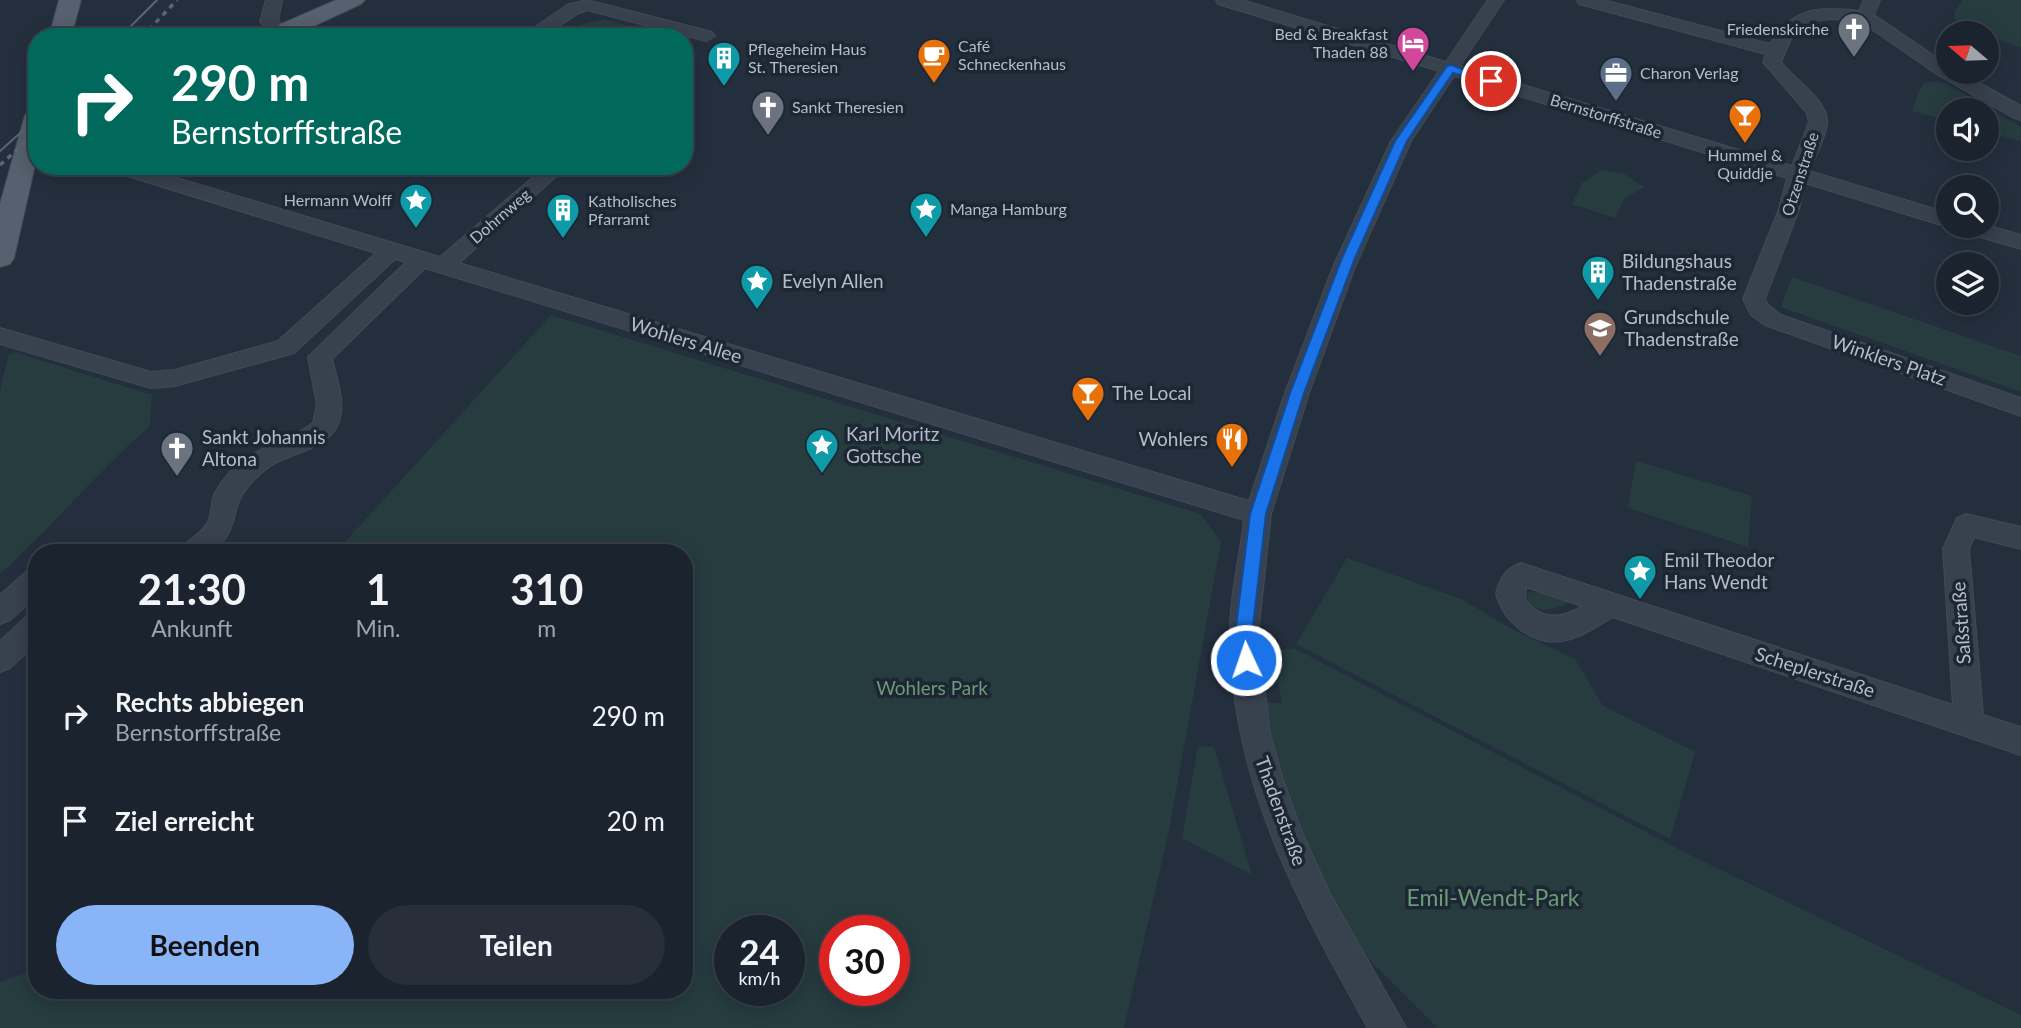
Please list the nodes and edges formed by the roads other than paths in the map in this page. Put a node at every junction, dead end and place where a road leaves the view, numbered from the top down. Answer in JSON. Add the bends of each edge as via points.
{"nodes":[{"id":1,"x":70,"y":0,"type":"edge"},
{"id":2,"x":274,"y":0,"type":"edge"},
{"id":3,"x":354,"y":0,"type":"edge"},
{"id":4,"x":1224,"y":0,"type":"edge"},
{"id":5,"x":1496,"y":0,"type":"edge"},
{"id":6,"x":1585,"y":0,"type":"edge"},
{"id":7,"x":1811,"y":0,"type":"edge"},
{"id":8,"x":588,"y":2,"type":"edge"},
{"id":9,"x":1869,"y":8,"type":"edge"},
{"id":10,"x":1830,"y":12,"type":"junction"},
{"id":11,"x":62,"y":28,"type":"edge"},
{"id":12,"x":272,"y":28,"type":"edge"},
{"id":13,"x":290,"y":28,"type":"edge"},
{"id":14,"x":544,"y":28,"type":"edge"},
{"id":15,"x":678,"y":28,"type":"edge"},
{"id":16,"x":693,"y":32,"type":"edge"},
{"id":17,"x":706,"y":36,"type":"dead end"},
{"id":18,"x":1775,"y":51,"type":"junction"},
{"id":19,"x":1451,"y":69,"type":"junction"},
{"id":20,"x":2021,"y":114,"type":"edge"},
{"id":21,"x":28,"y":142,"type":"edge"},
{"id":22,"x":0,"y":154,"type":"edge"},
{"id":23,"x":28,"y":155,"type":"edge"},
{"id":24,"x":144,"y":175,"type":"edge"},
{"id":25,"x":546,"y":175,"type":"edge"},
{"id":26,"x":1797,"y":175,"type":"junction"},
{"id":27,"x":1936,"y":216,"type":"edge"},
{"id":28,"x":1999,"y":235,"type":"edge"},
{"id":29,"x":2021,"y":242,"type":"edge"},
{"id":30,"x":391,"y":251,"type":"junction"},
{"id":31,"x":0,"y":258,"type":"edge"},
{"id":32,"x":431,"y":263,"type":"junction"},
{"id":33,"x":1759,"y":310,"type":"joint"},
{"id":34,"x":0,"y":336,"type":"edge"},
{"id":35,"x":286,"y":347,"type":"junction"},
{"id":36,"x":320,"y":358,"type":"junction"},
{"id":37,"x":2021,"y":407,"type":"edge"},
{"id":38,"x":1258,"y":514,"type":"junction"},
{"id":39,"x":1966,"y":525,"type":"joint"},
{"id":40,"x":2021,"y":538,"type":"edge"},
{"id":41,"x":201,"y":544,"type":"edge"},
{"id":42,"x":28,"y":587,"type":"edge"},
{"id":43,"x":1610,"y":604,"type":"dead end"},
{"id":44,"x":0,"y":612,"type":"edge"},
{"id":45,"x":28,"y":633,"type":"edge"},
{"id":46,"x":0,"y":659,"type":"edge"},
{"id":47,"x":1969,"y":723,"type":"junction"},
{"id":48,"x":2021,"y":741,"type":"edge"},
{"id":49,"x":1388,"y":1028,"type":"edge"}],
"edges":[{"from":1,"to":11,"type":"main road"},
{"from":2,"to":12,"type":"street","via":[[269,22]]},
{"from":3,"to":13,"type":"main road"},
{"from":4,"to":19,"type":"street","name":"Bernstorffstraße"},
{"from":5,"to":19,"type":"street","name":"Thadenstraße"},
{"from":6,"to":18,"type":"street"},
{"from":7,"to":10,"type":"street"},
{"from":8,"to":14,"type":"street"},
{"from":8,"to":15,"type":"street"},
{"from":9,"to":10,"type":"street"},
{"from":9,"to":20,"type":"street","via":[[1944,71]]},
{"from":10,"to":18,"type":"street","via":[[1804,15]]},
{"from":16,"to":17,"type":"street"},
{"from":18,"to":26,"type":"street","name":"Otzenstraße","via":[[1772,62],[1777,71],[1817,113],[1818,122]]},
{"from":19,"to":26,"type":"street","name":"Bernstorffstraße"},
{"from":19,"to":38,"type":"street","name":"Thadenstraße","via":[[1401,141],[1348,258]]},
{"from":21,"to":22,"type":"main road"},
{"from":23,"to":31,"type":"main road"},
{"from":24,"to":30,"type":"street","name":"Wohlers Allee"},
{"from":25,"to":32,"type":"street","name":"Dohrnweg"},
{"from":26,"to":27,"type":"street","name":"Bernstorffstraße"},
{"from":26,"to":33,"type":"street","name":"Otzenstraße","via":[[1789,209],[1754,299]]},
{"from":28,"to":29,"type":"street"},
{"from":30,"to":32,"type":"street","name":"Wohlers Allee"},
{"from":30,"to":35,"type":"street"},
{"from":32,"to":36,"type":"street","name":"Dohrnweg"},
{"from":32,"to":38,"type":"street","name":"Wohlers Allee"},
{"from":33,"to":37,"type":"street","name":"Winklers Platz","via":[[1773,320]]},
{"from":34,"to":35,"type":"street","via":[[151,380],[175,378]]},
{"from":35,"to":36,"type":"street"},
{"from":36,"to":41,"type":"street","via":[[330,411],[324,424],[301,444],[255,464],[226,496],[225,519]]},
{"from":38,"to":49,"type":"street","name":"Thadenstraße","via":[[1244,635],[1255,733],[1266,777],[1318,906]]},
{"from":39,"to":40,"type":"street"},
{"from":39,"to":47,"type":"street","name":"Saßstraße","via":[[1956,550]]},
{"from":42,"to":44,"type":"street"},
{"from":43,"to":47,"type":"street","name":"Scheplerstraße"},
{"from":45,"to":46,"type":"street"},
{"from":47,"to":48,"type":"street","name":"Scheplerstraße"}]}
